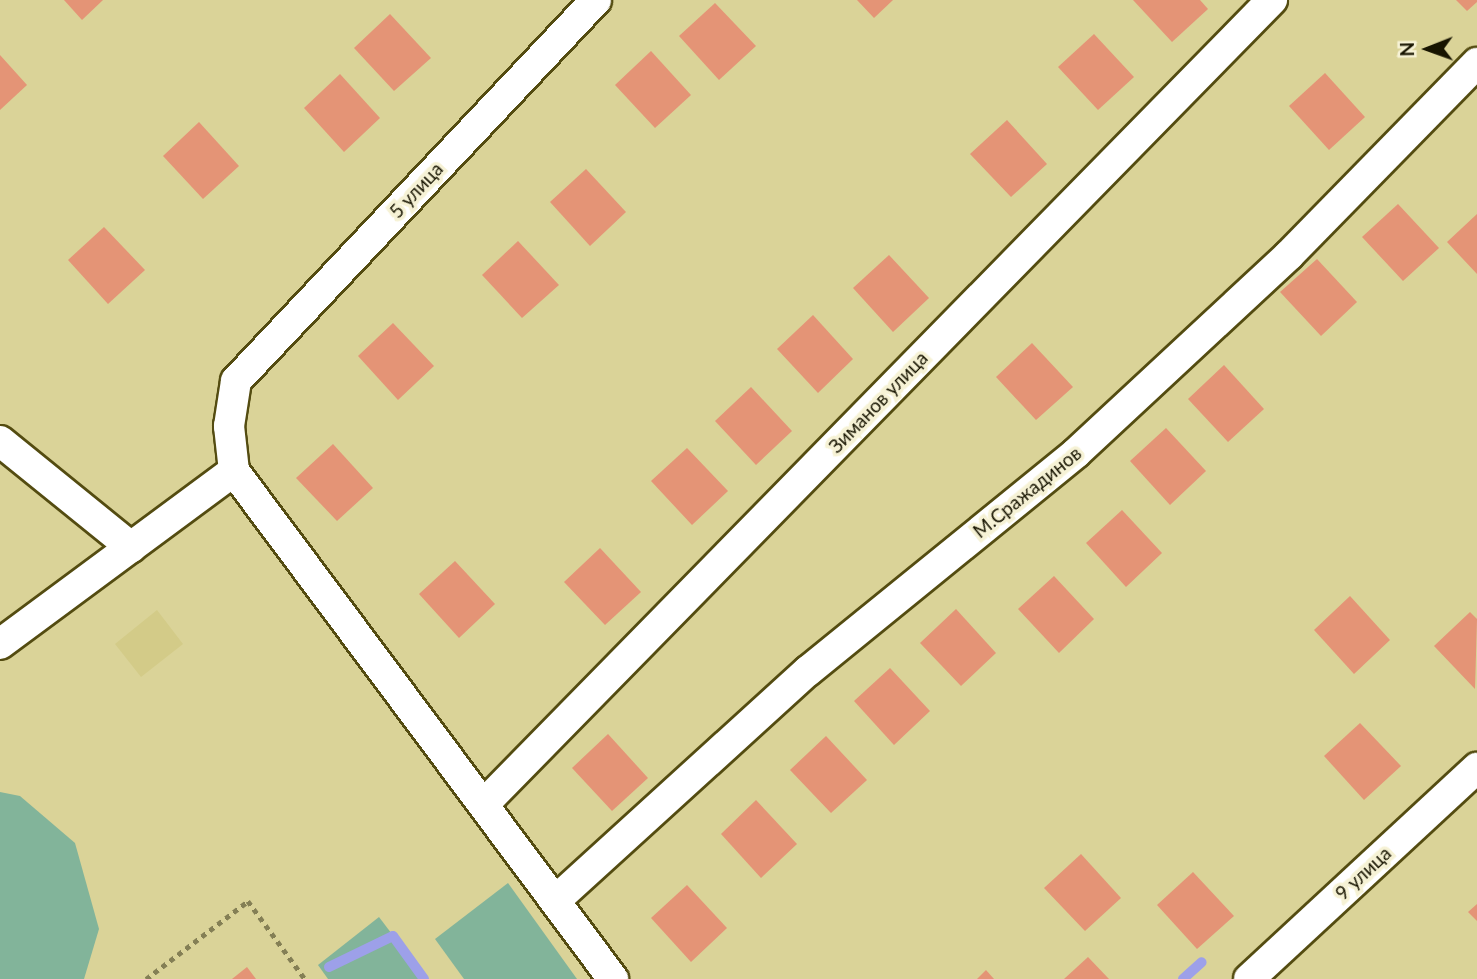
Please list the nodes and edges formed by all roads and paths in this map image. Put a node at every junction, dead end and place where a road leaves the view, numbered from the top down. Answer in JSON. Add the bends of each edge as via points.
{"nodes":[{"id":1,"x":596,"y":0,"type":"edge"},
{"id":2,"x":1272,"y":0,"type":"edge"},
{"id":3,"x":1477,"y":63,"type":"edge"},
{"id":4,"x":0,"y":441,"type":"edge"},
{"id":5,"x":234,"y":471,"type":"junction"},
{"id":6,"x":131,"y":547,"type":"junction"},
{"id":7,"x":0,"y":644,"type":"edge"},
{"id":8,"x":1477,"y":768,"type":"edge"},
{"id":9,"x":484,"y":804,"type":"junction"},
{"id":10,"x":556,"y":900,"type":"junction"},
{"id":11,"x":145,"y":979,"type":"edge"},
{"id":12,"x":305,"y":979,"type":"edge"},
{"id":13,"x":613,"y":979,"type":"edge"},
{"id":14,"x":1249,"y":979,"type":"edge"}],
"edges":[{"from":1,"to":5,"type":"street","name":"5 улица","via":[[236,381],[229,426]]},
{"from":2,"to":9,"type":"street","name":"Зиманов улица"},
{"from":3,"to":10,"type":"street","name":"М.Сражадинов","via":[[1289,255],[1076,453],[808,671]]},
{"from":4,"to":6,"type":"street"},
{"from":5,"to":6,"type":"street"},
{"from":5,"to":9,"type":"street"},
{"from":6,"to":7,"type":"street"},
{"from":8,"to":14,"type":"street","name":"9 улица"},
{"from":9,"to":10,"type":"street"},
{"from":10,"to":13,"type":"street"},
{"from":11,"to":12,"type":"path","via":[[248,901]]}]}
